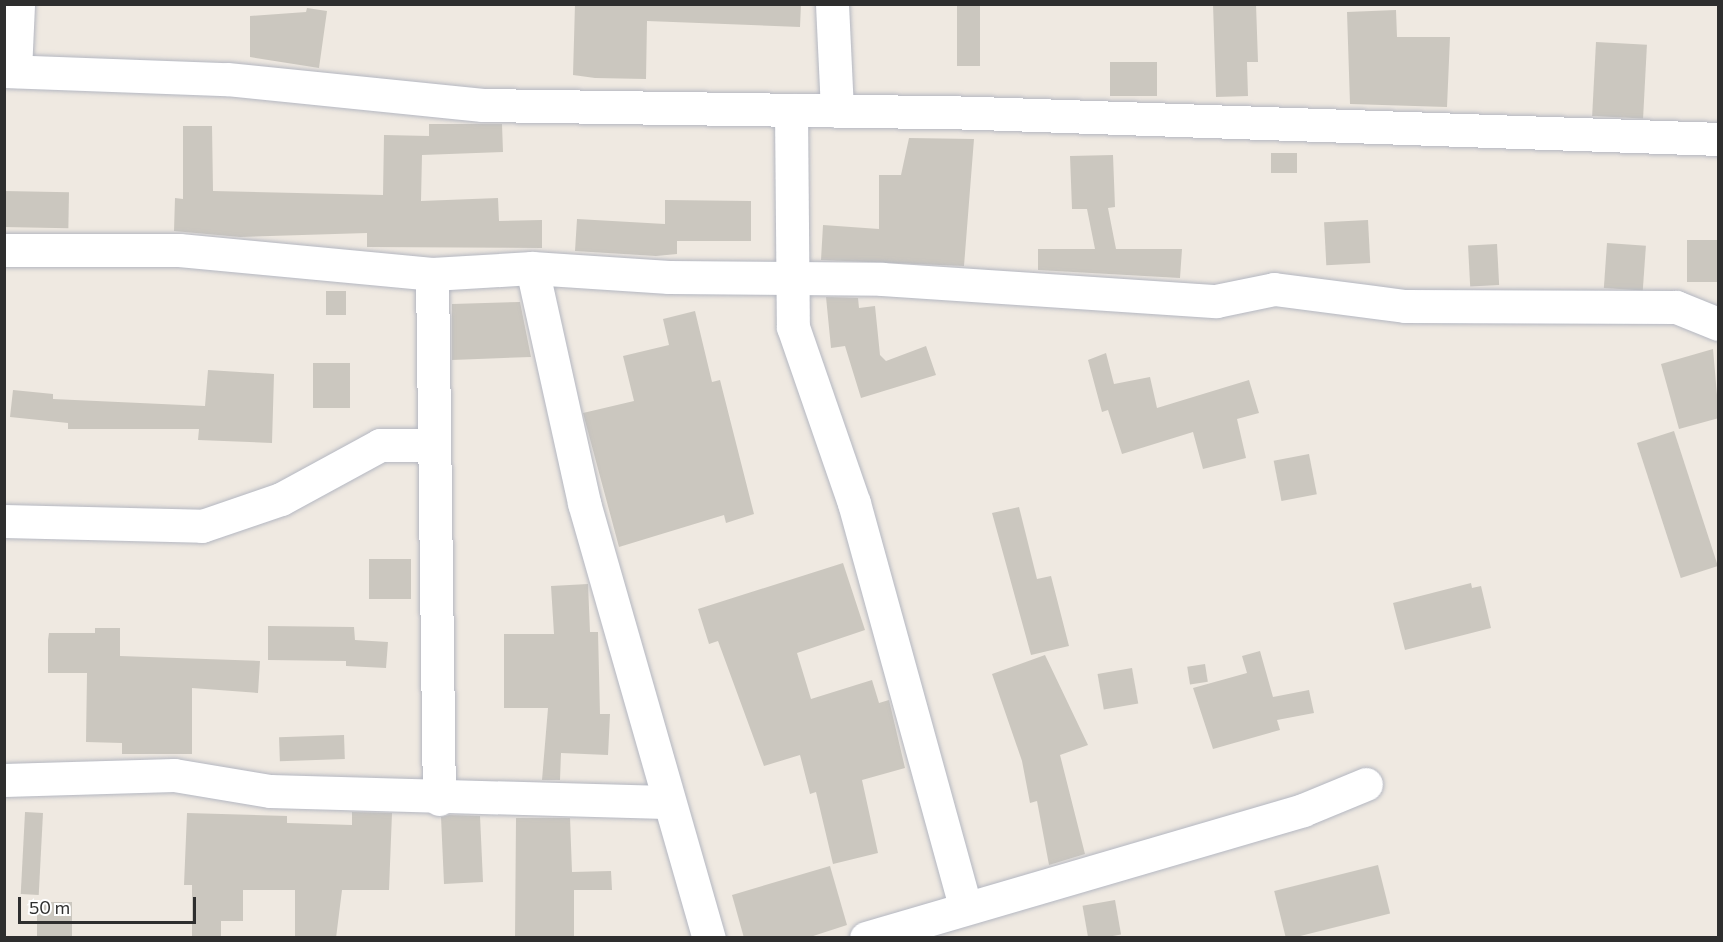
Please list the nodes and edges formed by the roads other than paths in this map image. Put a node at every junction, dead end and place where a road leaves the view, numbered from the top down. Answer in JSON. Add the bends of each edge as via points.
{"nodes":[{"id":1,"x":18,"y":4,"type":"edge"},
{"id":2,"x":832,"y":4,"type":"edge"},
{"id":3,"x":10,"y":71,"type":"edge"},
{"id":4,"x":791,"y":110,"type":"junction"},
{"id":5,"x":837,"y":111,"type":"junction"},
{"id":6,"x":1719,"y":139,"type":"edge"},
{"id":7,"x":4,"y":250,"type":"edge"},
{"id":8,"x":532,"y":268,"type":"junction"},
{"id":9,"x":432,"y":274,"type":"junction"},
{"id":10,"x":790,"y":278,"type":"junction"},
{"id":11,"x":1719,"y":324,"type":"edge"},
{"id":12,"x":430,"y":446,"type":"junction"},
{"id":13,"x":4,"y":521,"type":"edge"},
{"id":14,"x":4,"y":780,"type":"edge"},
{"id":15,"x":1366,"y":784,"type":"dead end"},
{"id":16,"x":439,"y":799,"type":"junction"},
{"id":17,"x":666,"y":802,"type":"junction"},
{"id":18,"x":965,"y":905,"type":"junction"},
{"id":19,"x":710,"y":938,"type":"edge"},
{"id":20,"x":866,"y":938,"type":"edge"}],
"edges":[{"from":1,"to":3,"type":"street"},
{"from":2,"to":5,"type":"street"},
{"from":3,"to":4,"type":"street","via":[[227,79],[483,105]]},
{"from":4,"to":5,"type":"street"},
{"from":4,"to":10,"type":"street"},
{"from":5,"to":6,"type":"street"},
{"from":7,"to":9,"type":"street","via":[[178,250]]},
{"from":8,"to":9,"type":"street"},
{"from":8,"to":10,"type":"street"},
{"from":8,"to":17,"type":"street","via":[[584,503]]},
{"from":9,"to":12,"type":"street"},
{"from":10,"to":11,"type":"street","via":[[1216,301],[1274,289],[1405,306],[1676,307]]},
{"from":10,"to":18,"type":"street","via":[[793,327],[854,503]]},
{"from":12,"to":13,"type":"street","via":[[380,446],[280,499],[202,526]]},
{"from":12,"to":16,"type":"street","via":[[437,488]]},
{"from":14,"to":16,"type":"street","via":[[174,775],[270,791]]},
{"from":15,"to":18,"type":"street","via":[[1303,810]]},
{"from":16,"to":17,"type":"street"},
{"from":17,"to":19,"type":"street"},
{"from":18,"to":20,"type":"street"}]}
